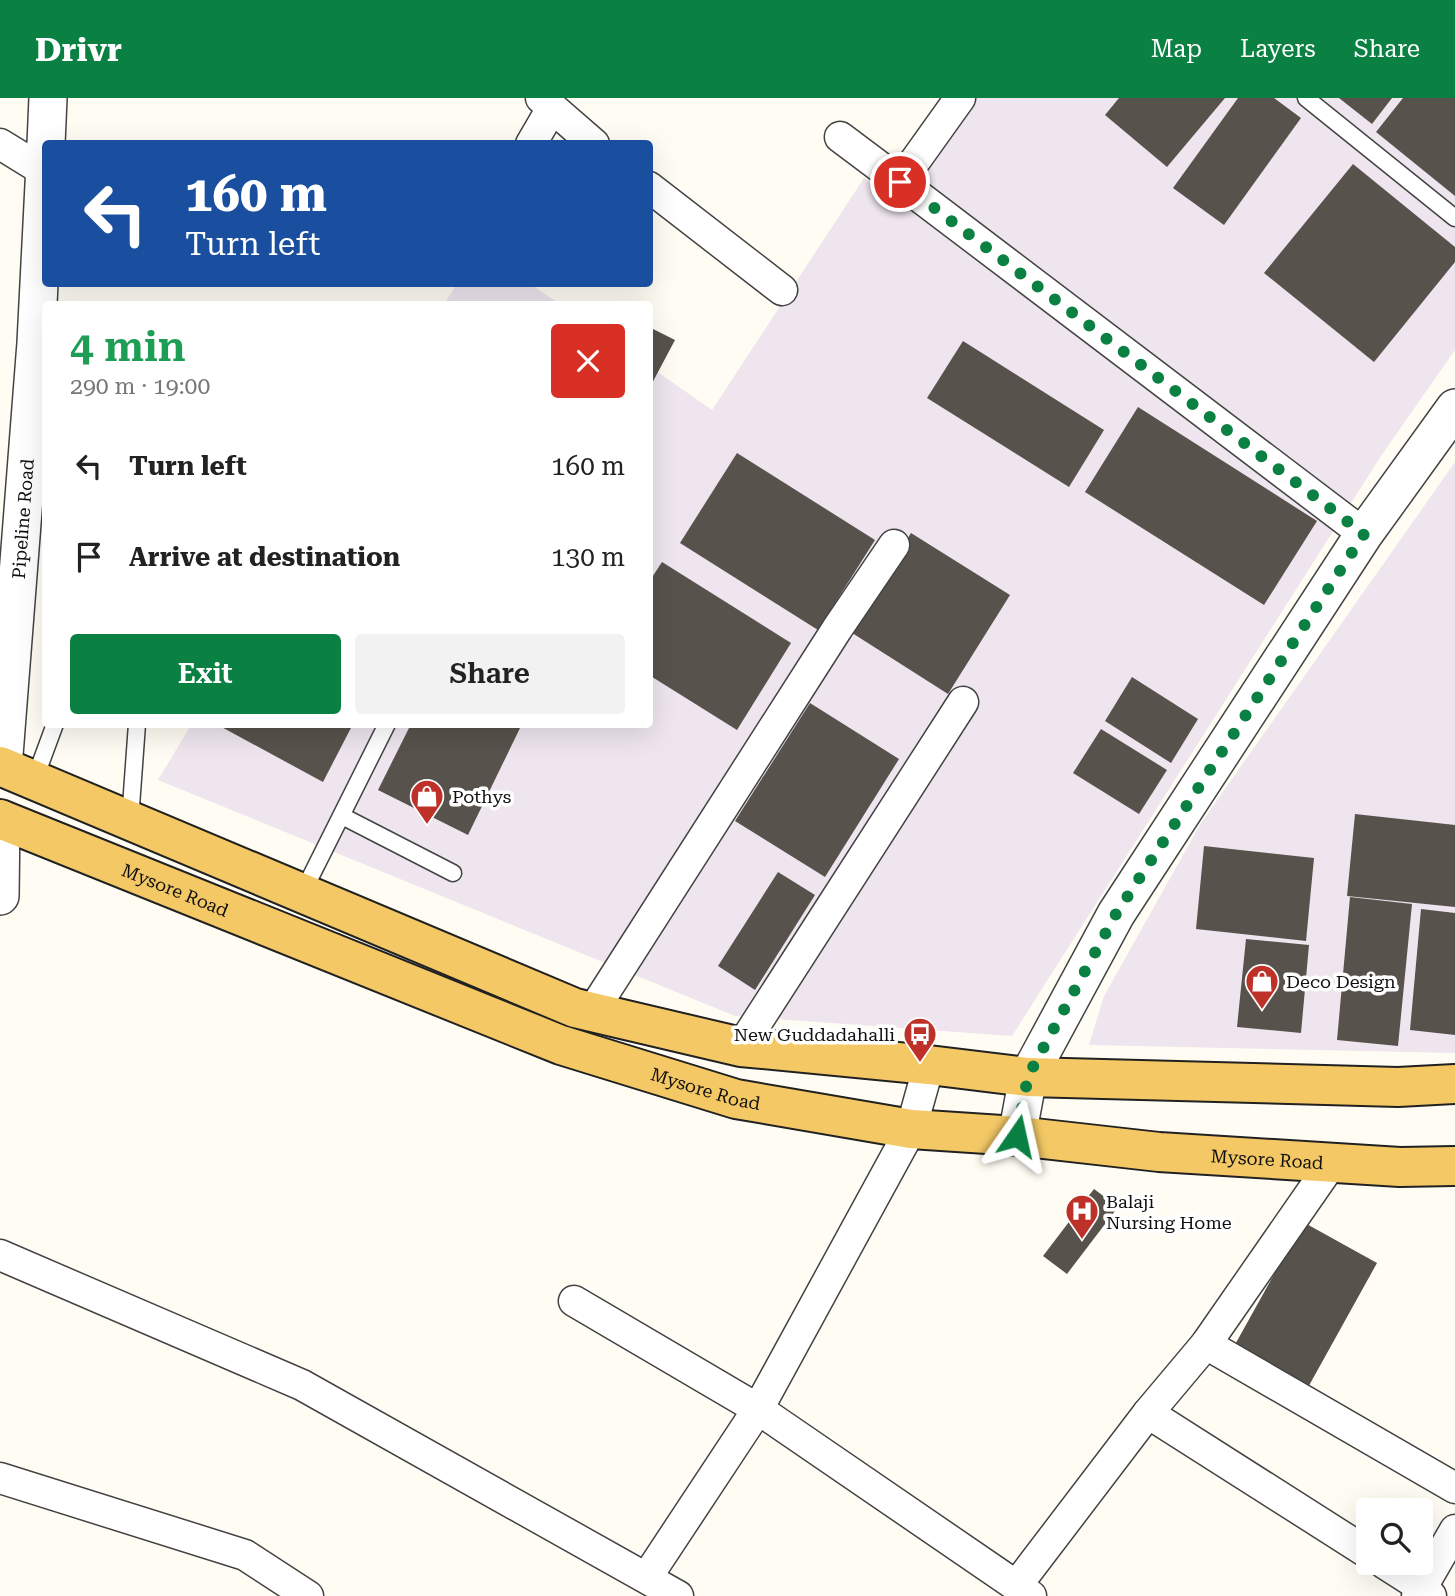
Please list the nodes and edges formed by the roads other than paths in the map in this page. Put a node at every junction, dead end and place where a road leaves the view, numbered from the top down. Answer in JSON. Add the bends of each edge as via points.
{"nodes":[{"id":1,"x":48,"y":98,"type":"edge"},
{"id":2,"x":960,"y":98,"type":"edge"},
{"id":3,"x":1306,"y":98,"type":"edge"},
{"id":4,"x":547,"y":103,"type":"edge"},
{"id":5,"x":840,"y":137,"type":"dead end"},
{"id":6,"x":46,"y":140,"type":"edge"},
{"id":7,"x":533,"y":140,"type":"edge"},
{"id":8,"x":589,"y":140,"type":"edge"},
{"id":9,"x":0,"y":144,"type":"edge"},
{"id":10,"x":42,"y":152,"type":"edge"},
{"id":11,"x":900,"y":182,"type":"junction"},
{"id":12,"x":653,"y":190,"type":"edge"},
{"id":13,"x":1455,"y":218,"type":"edge"},
{"id":14,"x":42,"y":260,"type":"edge"},
{"id":15,"x":782,"y":290,"type":"dead end"},
{"id":16,"x":1455,"y":408,"type":"edge"},
{"id":17,"x":1364,"y":534,"type":"junction"},
{"id":18,"x":894,"y":545,"type":"dead end"},
{"id":19,"x":963,"y":702,"type":"dead end"},
{"id":20,"x":51,"y":728,"type":"edge"},
{"id":21,"x":138,"y":728,"type":"edge"},
{"id":22,"x":385,"y":728,"type":"edge"},
{"id":23,"x":12,"y":772,"type":"edge"},
{"id":24,"x":342,"y":816,"type":"junction"},
{"id":25,"x":0,"y":819,"type":"edge"},
{"id":26,"x":130,"y":821,"type":"junction"},
{"id":27,"x":453,"y":873,"type":"dead end"},
{"id":28,"x":302,"y":894,"type":"junction"},
{"id":29,"x":0,"y":896,"type":"edge"},
{"id":30,"x":592,"y":1012,"type":"junction"},
{"id":31,"x":741,"y":1047,"type":"junction"},
{"id":32,"x":929,"y":1065,"type":"junction"},
{"id":33,"x":1028,"y":1076,"type":"junction"},
{"id":34,"x":1455,"y":1084,"type":"edge"},
{"id":35,"x":911,"y":1129,"type":"junction"},
{"id":36,"x":1017,"y":1136,"type":"junction"},
{"id":37,"x":1331,"y":1164,"type":"junction"},
{"id":38,"x":1455,"y":1166,"type":"edge"},
{"id":39,"x":0,"y":1255,"type":"edge"},
{"id":40,"x":574,"y":1301,"type":"dead end"},
{"id":41,"x":1206,"y":1344,"type":"junction"},
{"id":42,"x":758,"y":1409,"type":"junction"},
{"id":43,"x":1148,"y":1413,"type":"junction"},
{"id":44,"x":0,"y":1478,"type":"edge"},
{"id":45,"x":1455,"y":1488,"type":"edge"},
{"id":46,"x":1455,"y":1530,"type":"edge"},
{"id":47,"x":1356,"y":1545,"type":"edge"},
{"id":48,"x":1400,"y":1575,"type":"edge"},
{"id":49,"x":648,"y":1577,"type":"junction"},
{"id":50,"x":1024,"y":1591,"type":"edge"},
{"id":51,"x":1424,"y":1593,"type":"edge"},
{"id":52,"x":307,"y":1596,"type":"edge"},
{"id":53,"x":678,"y":1596,"type":"edge"}],
"edges":[{"from":1,"to":6,"type":"street","name":"Pipeline Road"},
{"from":2,"to":11,"type":"street"},
{"from":3,"to":13,"type":"lane"},
{"from":4,"to":7,"type":"street"},
{"from":4,"to":8,"type":"street"},
{"from":5,"to":11,"type":"street"},
{"from":9,"to":10,"type":"street"},
{"from":11,"to":17,"type":"street"},
{"from":12,"to":15,"type":"street"},
{"from":14,"to":23,"type":"street","name":"Pipeline Road"},
{"from":16,"to":17,"type":"street"},
{"from":17,"to":33,"type":"street","via":[[1116,914]]},
{"from":18,"to":30,"type":"street"},
{"from":19,"to":31,"type":"street"},
{"from":20,"to":23,"type":"lane"},
{"from":21,"to":26,"type":"lane"},
{"from":22,"to":24,"type":"lane"},
{"from":23,"to":26,"type":"highway"},
{"from":24,"to":27,"type":"lane"},
{"from":24,"to":28,"type":"lane"},
{"from":25,"to":29,"type":"street"},
{"from":25,"to":35,"type":"highway","name":"Mysore Road","via":[[561,1045],[736,1099]]},
{"from":26,"to":28,"type":"highway"},
{"from":28,"to":30,"type":"highway"},
{"from":30,"to":31,"type":"highway"},
{"from":31,"to":32,"type":"highway"},
{"from":32,"to":33,"type":"highway"},
{"from":32,"to":35,"type":"street"},
{"from":33,"to":34,"type":"highway","via":[[1398,1087]]},
{"from":33,"to":36,"type":"street"},
{"from":35,"to":36,"type":"highway","name":"Mysore Road"},
{"from":35,"to":42,"type":"street"},
{"from":36,"to":37,"type":"highway","name":"Mysore Road"},
{"from":37,"to":38,"type":"highway","name":"Mysore Road"},
{"from":37,"to":41,"type":"street"},
{"from":39,"to":49,"type":"street","via":[[302,1385]]},
{"from":40,"to":42,"type":"street"},
{"from":41,"to":43,"type":"street"},
{"from":41,"to":45,"type":"street"},
{"from":42,"to":49,"type":"street"},
{"from":42,"to":50,"type":"street"},
{"from":43,"to":47,"type":"street"},
{"from":43,"to":50,"type":"street"},
{"from":44,"to":52,"type":"street","via":[[245,1555]]},
{"from":46,"to":51,"type":"street"},
{"from":48,"to":51,"type":"street"},
{"from":49,"to":53,"type":"street"}]}
